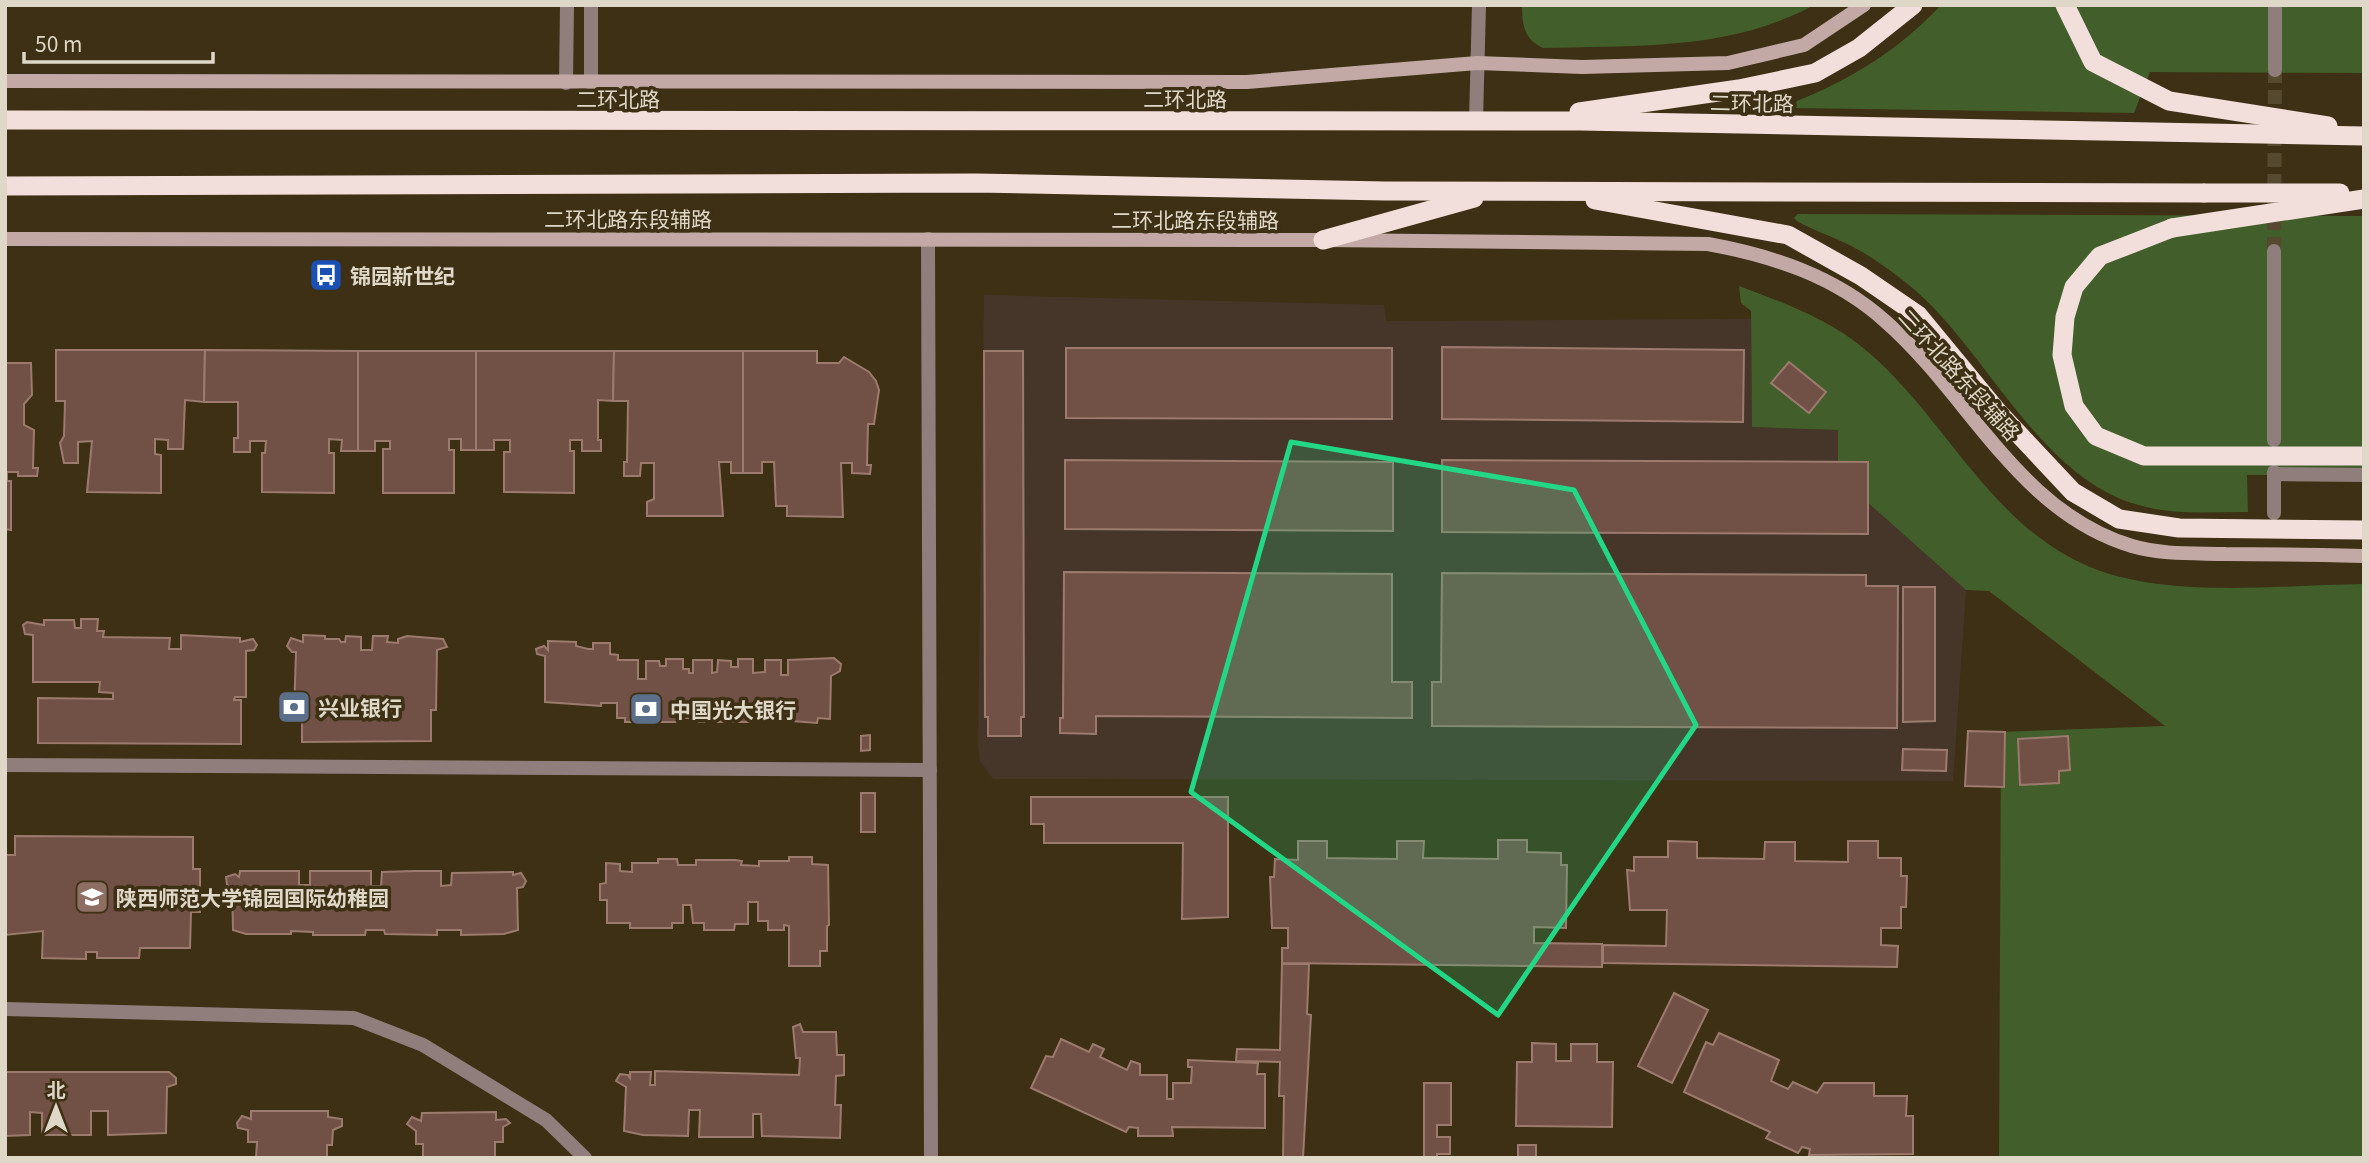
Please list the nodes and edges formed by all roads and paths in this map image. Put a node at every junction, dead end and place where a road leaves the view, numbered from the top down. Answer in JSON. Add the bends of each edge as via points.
{"nodes":[{"id":1,"x":567,"y":5,"type":"edge"},
{"id":2,"x":591,"y":5,"type":"edge"},
{"id":3,"x":1479,"y":5,"type":"edge"},
{"id":4,"x":1864,"y":5,"type":"edge"},
{"id":5,"x":1913,"y":5,"type":"edge"},
{"id":6,"x":2065,"y":5,"type":"edge"},
{"id":7,"x":2276,"y":5,"type":"edge"},
{"id":8,"x":1478,"y":63,"type":"junction"},
{"id":9,"x":2275,"y":70,"type":"tunnel mouth"},
{"id":10,"x":5,"y":81,"type":"edge"},
{"id":11,"x":566,"y":83,"type":"junction"},
{"id":12,"x":591,"y":83,"type":"junction"},
{"id":13,"x":5,"y":120,"type":"edge"},
{"id":14,"x":1476,"y":121,"type":"junction"},
{"id":15,"x":1510,"y":121,"type":"junction"},
{"id":16,"x":2364,"y":134,"type":"edge"},
{"id":17,"x":5,"y":187,"type":"edge"},
{"id":18,"x":1500,"y":191,"type":"junction"},
{"id":19,"x":1545,"y":191,"type":"junction"},
{"id":20,"x":2364,"y":193,"type":"edge"},
{"id":21,"x":2364,"y":199,"type":"edge"},
{"id":22,"x":5,"y":239,"type":"edge"},
{"id":23,"x":928,"y":239,"type":"junction"},
{"id":24,"x":1324,"y":240,"type":"junction"},
{"id":25,"x":2274,"y":251,"type":"tunnel mouth"},
{"id":26,"x":2274,"y":440,"type":"dead end"},
{"id":27,"x":2364,"y":456,"type":"edge"},
{"id":28,"x":2364,"y":475,"type":"edge"},
{"id":29,"x":2274,"y":513,"type":"dead end"},
{"id":30,"x":2364,"y":530,"type":"edge"},
{"id":31,"x":2364,"y":556,"type":"edge"},
{"id":32,"x":5,"y":765,"type":"edge"},
{"id":33,"x":930,"y":770,"type":"junction"},
{"id":34,"x":5,"y":1009,"type":"edge"},
{"id":35,"x":585,"y":1158,"type":"edge"},
{"id":36,"x":931,"y":1158,"type":"edge"}],
"edges":[{"from":1,"to":11,"type":"street"},
{"from":2,"to":12,"type":"street"},
{"from":3,"to":8,"type":"street"},
{"from":4,"to":8,"type":"main road","via":[[1804,45],[1728,63],[1582,67]]},
{"from":5,"to":15,"type":"highway","via":[[1858,48],[1815,73],[1739,89]]},
{"from":6,"to":16,"type":"highway","via":[[2093,62],[2169,101]]},
{"from":7,"to":9,"type":"street"},
{"from":8,"to":12,"type":"main road","via":[[1247,82]]},
{"from":8,"to":14,"type":"street"},
{"from":10,"to":11,"type":"main road"},
{"from":11,"to":12,"type":"main road"},
{"from":13,"to":14,"type":"highway","name":"二环北路"},
{"from":14,"to":15,"type":"highway","name":"二环北路"},
{"from":15,"to":16,"type":"highway","name":"二环北路"},
{"from":17,"to":18,"type":"highway","via":[[976,183]]},
{"from":18,"to":19,"type":"highway"},
{"from":18,"to":24,"type":"highway"},
{"from":19,"to":20,"type":"highway","bridge":true},
{"from":19,"to":30,"type":"highway","via":[[1788,235],[1861,276],[1918,315],[1998,412],[2073,492],[2119,519],[2179,528]]},
{"from":21,"to":27,"type":"highway","bridge":true,"via":[[2172,228],[2101,256],[2074,287],[2065,317],[2062,355],[2074,405],[2096,436],[2144,456]]},
{"from":22,"to":23,"type":"main road","name":"二环北路东段辅路"},
{"from":23,"to":24,"type":"main road","name":"二环北路东段辅路"},
{"from":23,"to":33,"type":"street"},
{"from":24,"to":31,"type":"main road","name":"二环北路东段辅路","via":[[1708,244],[1754,253],[1843,290],[1886,321],[2032,487],[2092,530],[2133,547],[2173,553],[2273,550]]},
{"from":25,"to":26,"type":"street"},
{"from":28,"to":29,"type":"street","via":[[2274,473]]},
{"from":32,"to":33,"type":"street"},
{"from":33,"to":36,"type":"street"},
{"from":34,"to":35,"type":"street","via":[[354,1018],[445,1058],[546,1120]]}]}
